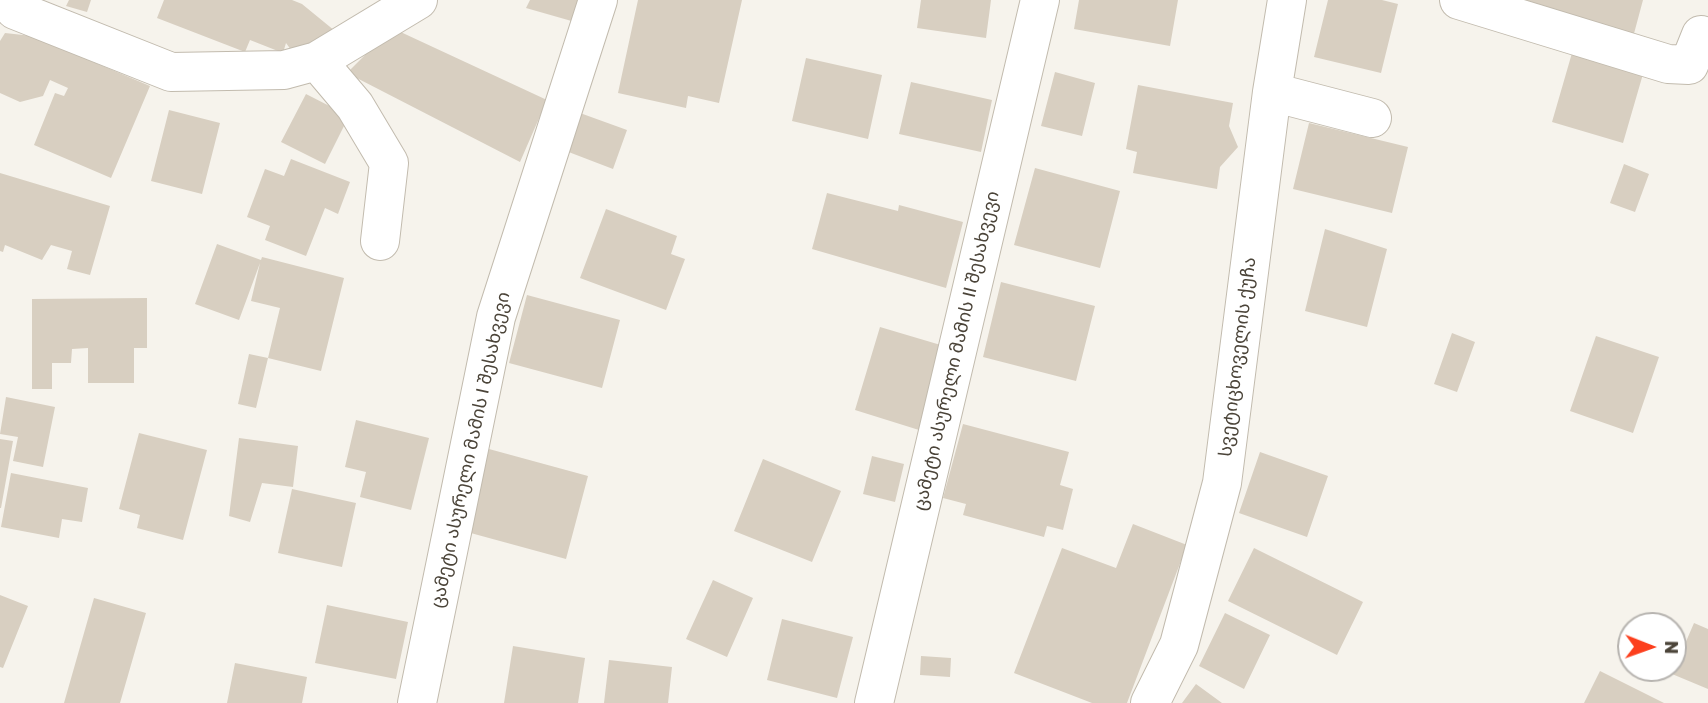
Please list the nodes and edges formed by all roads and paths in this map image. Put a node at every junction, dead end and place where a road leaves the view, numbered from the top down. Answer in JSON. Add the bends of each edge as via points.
{"nodes":[{"id":1,"x":418,"y":0,"type":"edge"},
{"id":2,"x":598,"y":0,"type":"edge"},
{"id":3,"x":1040,"y":0,"type":"edge"},
{"id":4,"x":1287,"y":0,"type":"edge"},
{"id":5,"x":1458,"y":0,"type":"edge"},
{"id":6,"x":14,"y":9,"type":"edge"},
{"id":7,"x":1701,"y":35,"type":"dead end"},
{"id":8,"x":317,"y":61,"type":"junction"},
{"id":9,"x":1272,"y":92,"type":"junction"},
{"id":10,"x":1371,"y":118,"type":"dead end"},
{"id":11,"x":380,"y":241,"type":"dead end"},
{"id":12,"x":417,"y":703,"type":"edge"},
{"id":13,"x":874,"y":703,"type":"edge"},
{"id":14,"x":1150,"y":703,"type":"edge"}],
"edges":[{"from":1,"to":8,"type":"street"},
{"from":2,"to":12,"type":"street","name":"ცამეტი ასურელი მამის I შესახვევი","via":[[496,317]]},
{"from":3,"to":13,"type":"street","name":"ცამეტი ასურელი მამის II შესახვევი"},
{"from":4,"to":9,"type":"street","name":"სვეტიცხოველის ქუჩა"},
{"from":5,"to":7,"type":"street","via":[[1668,64],[1689,65]]},
{"from":6,"to":8,"type":"street","via":[[171,72],[284,69]]},
{"from":8,"to":11,"type":"street","via":[[355,106],[389,163]]},
{"from":9,"to":10,"type":"street"},
{"from":9,"to":14,"type":"street","name":"სვეტიცხოველის ქუჩა","via":[[1222,483],[1179,645]]}]}
